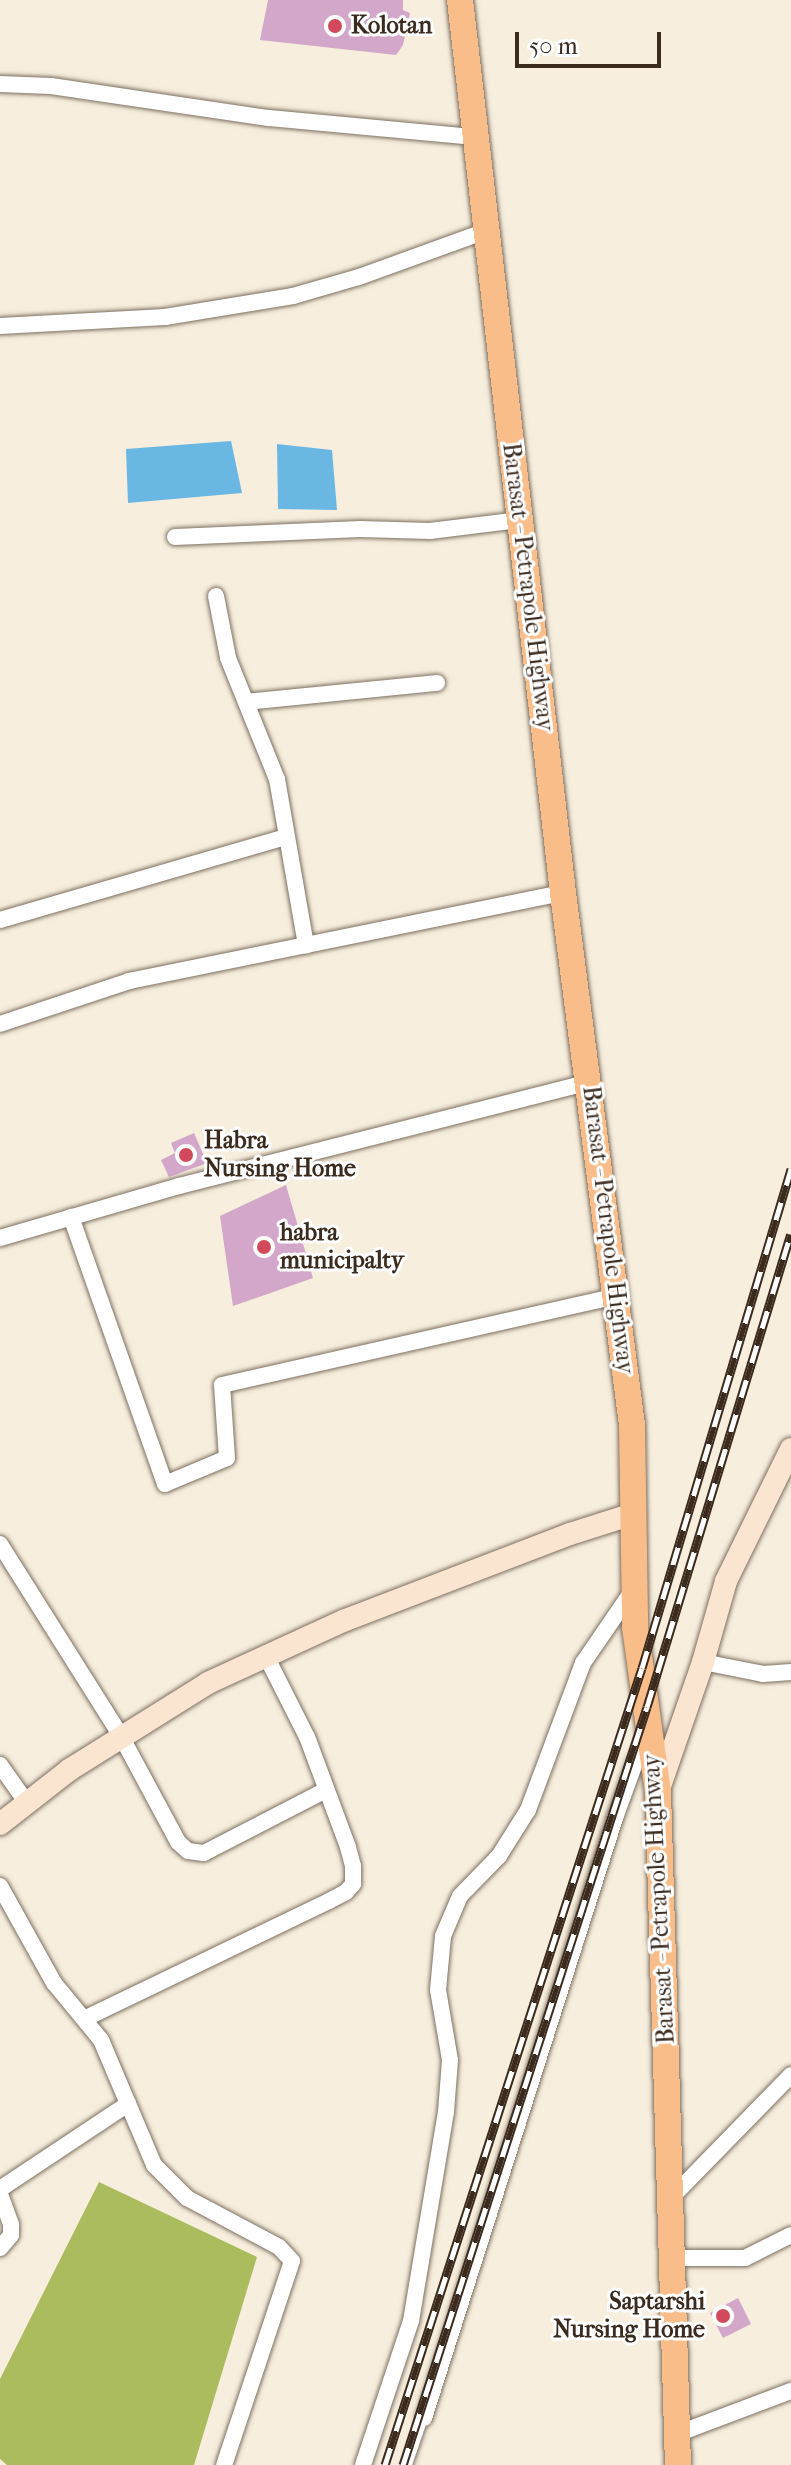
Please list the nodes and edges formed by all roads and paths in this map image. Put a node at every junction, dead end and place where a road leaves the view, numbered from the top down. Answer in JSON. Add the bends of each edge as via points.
{"nodes":[{"id":1,"x":460,"y":0,"type":"edge"},
{"id":2,"x":0,"y":84,"type":"edge"},
{"id":3,"x":475,"y":137,"type":"junction"},
{"id":4,"x":486,"y":231,"type":"junction"},
{"id":5,"x":0,"y":326,"type":"edge"},
{"id":6,"x":520,"y":520,"type":"junction"},
{"id":7,"x":175,"y":537,"type":"dead end"},
{"id":8,"x":216,"y":596,"type":"dead end"},
{"id":9,"x":437,"y":683,"type":"dead end"},
{"id":10,"x":246,"y":702,"type":"junction"},
{"id":11,"x":286,"y":837,"type":"junction"},
{"id":12,"x":563,"y":893,"type":"junction"},
{"id":13,"x":0,"y":920,"type":"edge"},
{"id":14,"x":306,"y":945,"type":"junction"},
{"id":15,"x":0,"y":1024,"type":"edge"},
{"id":16,"x":589,"y":1082,"type":"junction"},
{"id":17,"x":71,"y":1217,"type":"junction"},
{"id":18,"x":0,"y":1238,"type":"edge"},
{"id":19,"x":617,"y":1296,"type":"junction"},
{"id":20,"x":791,"y":1449,"type":"edge"},
{"id":21,"x":633,"y":1514,"type":"junction"},
{"id":22,"x":0,"y":1544,"type":"edge"},
{"id":23,"x":633,"y":1590,"type":"junction"},
{"id":24,"x":266,"y":1656,"type":"junction"},
{"id":25,"x":703,"y":1662,"type":"junction"},
{"id":26,"x":791,"y":1672,"type":"edge"},
{"id":27,"x":121,"y":1736,"type":"junction"},
{"id":28,"x":651,"y":1736,"type":"junction"},
{"id":29,"x":0,"y":1765,"type":"edge"},
{"id":30,"x":326,"y":1790,"type":"junction"},
{"id":31,"x":658,"y":1792,"type":"junction"},
{"id":32,"x":27,"y":1803,"type":"junction"},
{"id":33,"x":0,"y":1824,"type":"edge"},
{"id":34,"x":0,"y":1886,"type":"edge"},
{"id":35,"x":86,"y":2018,"type":"junction"},
{"id":36,"x":791,"y":2075,"type":"edge"},
{"id":37,"x":128,"y":2104,"type":"junction"},
{"id":38,"x":0,"y":2191,"type":"edge"},
{"id":39,"x":671,"y":2198,"type":"junction"},
{"id":40,"x":791,"y":2235,"type":"edge"},
{"id":41,"x":0,"y":2248,"type":"edge"},
{"id":42,"x":673,"y":2258,"type":"junction"},
{"id":43,"x":791,"y":2391,"type":"edge"},
{"id":44,"x":424,"y":2418,"type":"joint"},
{"id":45,"x":677,"y":2434,"type":"junction"},
{"id":46,"x":224,"y":2465,"type":"edge"},
{"id":47,"x":363,"y":2465,"type":"edge"},
{"id":48,"x":408,"y":2465,"type":"edge"},
{"id":49,"x":678,"y":2465,"type":"edge"}],
"edges":[{"from":1,"to":3,"type":"highway","name":"Barasat - Petrapole Highway"},
{"from":2,"to":3,"type":"street"},
{"from":3,"to":4,"type":"highway","name":"Barasat - Petrapole Highway"},
{"from":4,"to":5,"type":"street","via":[[293,296],[165,317]]},
{"from":4,"to":6,"type":"highway","name":"Barasat - Petrapole Highway"},
{"from":6,"to":7,"type":"street","via":[[430,531]]},
{"from":6,"to":12,"type":"highway","name":"Barasat - Petrapole Highway"},
{"from":8,"to":10,"type":"street","via":[[224,645]]},
{"from":9,"to":10,"type":"street"},
{"from":10,"to":11,"type":"street","via":[[277,779]]},
{"from":11,"to":13,"type":"street"},
{"from":11,"to":14,"type":"street"},
{"from":12,"to":14,"type":"street"},
{"from":12,"to":16,"type":"highway","name":"Barasat - Petrapole Highway"},
{"from":14,"to":15,"type":"street","via":[[129,981]]},
{"from":16,"to":17,"type":"street"},
{"from":16,"to":19,"type":"highway","name":"Barasat - Petrapole Highway"},
{"from":17,"to":18,"type":"street"},
{"from":17,"to":19,"type":"street","via":[[165,1484],[227,1458],[222,1385]]},
{"from":19,"to":21,"type":"highway","name":"Barasat - Petrapole Highway","via":[[635,1462]]},
{"from":20,"to":25,"type":"main road","via":[[726,1581]]},
{"from":21,"to":23,"type":"highway","name":"Barasat - Petrapole Highway"},
{"from":21,"to":24,"type":"main road","via":[[414,1594]]},
{"from":22,"to":27,"type":"street"},
{"from":23,"to":28,"type":"highway","name":"Barasat - Petrapole Highway"},
{"from":23,"to":47,"type":"street","via":[[583,1663],[528,1810],[499,1856],[460,1896],[443,1936],[438,1990],[450,2082],[411,2321]]},
{"from":24,"to":27,"type":"main road","via":[[208,1683]]},
{"from":24,"to":30,"type":"street","via":[[307,1737]]},
{"from":25,"to":26,"type":"street","via":[[763,1674]]},
{"from":25,"to":31,"type":"main road"},
{"from":27,"to":30,"type":"street","via":[[178,1842],[194,1855]]},
{"from":27,"to":32,"type":"main road"},
{"from":28,"to":31,"type":"highway","name":"Barasat - Petrapole Highway"},
{"from":28,"to":44,"type":"street","via":[[615,1818]]},
{"from":29,"to":32,"type":"street"},
{"from":30,"to":35,"type":"street","via":[[353,1866],[353,1884],[346,1892]]},
{"from":31,"to":39,"type":"highway","name":"Barasat - Petrapole Highway"},
{"from":32,"to":33,"type":"main road"},
{"from":34,"to":35,"type":"street","via":[[54,1983]]},
{"from":35,"to":37,"type":"street"},
{"from":36,"to":39,"type":"street"},
{"from":37,"to":38,"type":"street"},
{"from":37,"to":46,"type":"street","via":[[154,2165],[174,2187],[279,2247],[292,2261]]},
{"from":38,"to":41,"type":"street","via":[[11,2225],[11,2235]]},
{"from":39,"to":42,"type":"highway","name":"Barasat - Petrapole Highway"},
{"from":40,"to":42,"type":"street","via":[[745,2258]]},
{"from":42,"to":45,"type":"highway","name":"Barasat - Petrapole Highway"},
{"from":43,"to":45,"type":"street"},
{"from":44,"to":48,"type":"lane"},
{"from":45,"to":49,"type":"highway","name":"Barasat - Petrapole Highway"}]}
